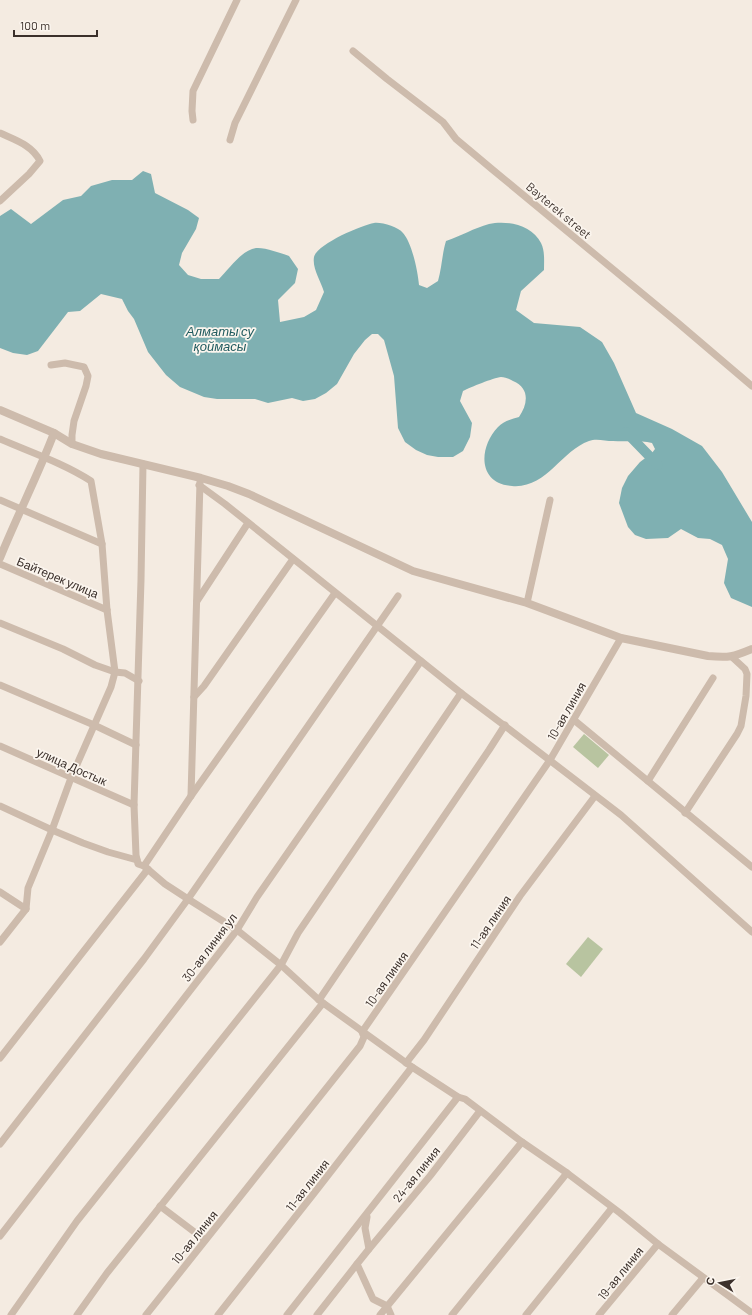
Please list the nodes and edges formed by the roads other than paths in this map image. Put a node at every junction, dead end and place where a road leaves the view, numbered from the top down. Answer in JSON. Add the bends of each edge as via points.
{"nodes":[{"id":1,"x":236,"y":0,"type":"edge"},
{"id":2,"x":296,"y":0,"type":"edge"},
{"id":3,"x":353,"y":51,"type":"dead end"},
{"id":4,"x":193,"y":120,"type":"dead end"},
{"id":5,"x":0,"y":133,"type":"edge"},
{"id":6,"x":230,"y":140,"type":"dead end"},
{"id":7,"x":0,"y":201,"type":"edge"},
{"id":8,"x":50,"y":366,"type":"dead end"},
{"id":9,"x":752,"y":386,"type":"edge"},
{"id":10,"x":0,"y":410,"type":"edge"},
{"id":11,"x":54,"y":433,"type":"junction"},
{"id":12,"x":0,"y":439,"type":"edge"},
{"id":13,"x":72,"y":444,"type":"junction"},
{"id":14,"x":45,"y":458,"type":"junction"},
{"id":15,"x":143,"y":464,"type":"junction"},
{"id":16,"x":200,"y":481,"type":"junction"},
{"id":17,"x":0,"y":500,"type":"edge"},
{"id":18,"x":550,"y":500,"type":"dead end"},
{"id":19,"x":21,"y":509,"type":"junction"},
{"id":20,"x":248,"y":523,"type":"junction"},
{"id":21,"x":102,"y":544,"type":"junction"},
{"id":22,"x":0,"y":558,"type":"edge"},
{"id":23,"x":292,"y":559,"type":"junction"},
{"id":24,"x":0,"y":564,"type":"edge"},
{"id":25,"x":335,"y":593,"type":"junction"},
{"id":26,"x":398,"y":596,"type":"dead end"},
{"id":27,"x":197,"y":602,"type":"junction"},
{"id":28,"x":527,"y":603,"type":"junction"},
{"id":29,"x":107,"y":610,"type":"junction"},
{"id":30,"x":0,"y":623,"type":"edge"},
{"id":31,"x":378,"y":626,"type":"junction"},
{"id":32,"x":621,"y":638,"type":"junction"},
{"id":33,"x":752,"y":649,"type":"edge"},
{"id":34,"x":732,"y":657,"type":"junction"},
{"id":35,"x":421,"y":661,"type":"junction"},
{"id":36,"x":115,"y":672,"type":"junction"},
{"id":37,"x":713,"y":678,"type":"dead end"},
{"id":38,"x":139,"y":681,"type":"junction"},
{"id":39,"x":0,"y":685,"type":"edge"},
{"id":40,"x":461,"y":693,"type":"junction"},
{"id":41,"x":194,"y":697,"type":"junction"},
{"id":42,"x":574,"y":720,"type":"junction"},
{"id":43,"x":94,"y":725,"type":"junction"},
{"id":44,"x":504,"y":725,"type":"junction"},
{"id":45,"x":136,"y":745,"type":"junction"},
{"id":46,"x":0,"y":746,"type":"edge"},
{"id":47,"x":550,"y":760,"type":"junction"},
{"id":48,"x":71,"y":778,"type":"junction"},
{"id":49,"x":648,"y":781,"type":"junction"},
{"id":50,"x":191,"y":796,"type":"junction"},
{"id":51,"x":595,"y":796,"type":"junction"},
{"id":52,"x":134,"y":805,"type":"junction"},
{"id":53,"x":0,"y":806,"type":"edge"},
{"id":54,"x":685,"y":813,"type":"junction"},
{"id":55,"x":52,"y":830,"type":"junction"},
{"id":56,"x":137,"y":860,"type":"junction"},
{"id":57,"x":146,"y":867,"type":"junction"},
{"id":58,"x":752,"y":867,"type":"edge"},
{"id":59,"x":0,"y":892,"type":"edge"},
{"id":60,"x":188,"y":899,"type":"junction"},
{"id":61,"x":26,"y":909,"type":"junction"},
{"id":62,"x":237,"y":930,"type":"junction"},
{"id":63,"x":752,"y":932,"type":"edge"},
{"id":64,"x":0,"y":942,"type":"edge"},
{"id":65,"x":281,"y":965,"type":"junction"},
{"id":66,"x":321,"y":1001,"type":"junction"},
{"id":67,"x":362,"y":1032,"type":"junction"},
{"id":68,"x":0,"y":1058,"type":"edge"},
{"id":69,"x":409,"y":1065,"type":"junction"},
{"id":70,"x":458,"y":1097,"type":"junction"},
{"id":71,"x":480,"y":1111,"type":"junction"},
{"id":72,"x":522,"y":1142,"type":"junction"},
{"id":73,"x":0,"y":1144,"type":"edge"},
{"id":74,"x":567,"y":1173,"type":"junction"},
{"id":75,"x":160,"y":1206,"type":"junction"},
{"id":76,"x":612,"y":1208,"type":"junction"},
{"id":77,"x":367,"y":1215,"type":"junction"},
{"id":78,"x":0,"y":1236,"type":"edge"},
{"id":79,"x":205,"y":1240,"type":"junction"},
{"id":80,"x":658,"y":1244,"type":"junction"},
{"id":81,"x":369,"y":1249,"type":"junction"},
{"id":82,"x":357,"y":1264,"type":"junction"},
{"id":83,"x":703,"y":1278,"type":"junction"},
{"id":84,"x":387,"y":1306,"type":"junction"},
{"id":85,"x":748,"y":1313,"type":"edge"},
{"id":86,"x":11,"y":1315,"type":"edge"},
{"id":87,"x":77,"y":1315,"type":"edge"},
{"id":88,"x":146,"y":1315,"type":"edge"},
{"id":89,"x":218,"y":1315,"type":"edge"},
{"id":90,"x":287,"y":1315,"type":"edge"},
{"id":91,"x":317,"y":1315,"type":"edge"},
{"id":92,"x":380,"y":1315,"type":"edge"},
{"id":93,"x":391,"y":1315,"type":"edge"},
{"id":94,"x":452,"y":1315,"type":"edge"},
{"id":95,"x":526,"y":1315,"type":"edge"},
{"id":96,"x":599,"y":1315,"type":"edge"},
{"id":97,"x":672,"y":1315,"type":"edge"}],
"edges":[{"from":1,"to":4,"type":"street","via":[[193,91]]},
{"from":2,"to":6,"type":"street","via":[[235,123]]},
{"from":3,"to":9,"type":"street","name":"Bayterek street","via":[[443,122],[456,139]]},
{"from":5,"to":7,"type":"street","via":[[28,147],[40,161]]},
{"from":8,"to":13,"type":"street","via":[[65,363],[84,367],[88,376],[74,421]]},
{"from":10,"to":11,"type":"street"},
{"from":11,"to":13,"type":"street"},
{"from":11,"to":14,"type":"street"},
{"from":12,"to":14,"type":"street"},
{"from":13,"to":15,"type":"street"},
{"from":14,"to":19,"type":"street"},
{"from":14,"to":21,"type":"street","via":[[91,481]]},
{"from":15,"to":16,"type":"street"},
{"from":15,"to":38,"type":"street"},
{"from":16,"to":20,"type":"street"},
{"from":16,"to":27,"type":"street"},
{"from":16,"to":28,"type":"street","via":[[228,486],[249,494],[413,571]]},
{"from":17,"to":19,"type":"street"},
{"from":18,"to":28,"type":"street"},
{"from":19,"to":21,"type":"street"},
{"from":19,"to":22,"type":"street"},
{"from":20,"to":23,"type":"street"},
{"from":20,"to":27,"type":"street"},
{"from":21,"to":29,"type":"street"},
{"from":23,"to":25,"type":"street"},
{"from":23,"to":41,"type":"street"},
{"from":24,"to":29,"type":"street","name":"Байтерек улица"},
{"from":25,"to":31,"type":"street"},
{"from":25,"to":50,"type":"street"},
{"from":26,"to":31,"type":"street"},
{"from":27,"to":41,"type":"street"},
{"from":28,"to":32,"type":"street"},
{"from":29,"to":36,"type":"street"},
{"from":30,"to":36,"type":"street"},
{"from":31,"to":35,"type":"street"},
{"from":31,"to":60,"type":"street"},
{"from":32,"to":34,"type":"street","via":[[708,656]]},
{"from":32,"to":42,"type":"street","name":"10-ая линия"},
{"from":33,"to":34,"type":"street"},
{"from":34,"to":54,"type":"street","via":[[747,674],[741,726]]},
{"from":35,"to":40,"type":"street"},
{"from":35,"to":62,"type":"street","name":"30-ая линия ул","via":[[257,897]]},
{"from":36,"to":38,"type":"street","via":[[125,673]]},
{"from":36,"to":43,"type":"street"},
{"from":37,"to":49,"type":"street"},
{"from":38,"to":45,"type":"street"},
{"from":39,"to":43,"type":"street"},
{"from":40,"to":44,"type":"street"},
{"from":40,"to":65,"type":"street","via":[[302,927]]},
{"from":41,"to":50,"type":"street"},
{"from":42,"to":47,"type":"street","name":"10-ая линия"},
{"from":42,"to":49,"type":"street"},
{"from":43,"to":45,"type":"street"},
{"from":43,"to":48,"type":"street"},
{"from":44,"to":47,"type":"street"},
{"from":44,"to":66,"type":"street"},
{"from":45,"to":52,"type":"street"},
{"from":46,"to":48,"type":"street","name":"улица Достык"},
{"from":47,"to":51,"type":"street"},
{"from":47,"to":67,"type":"street","name":"10-ая линия"},
{"from":48,"to":52,"type":"street","name":"улица Достык"},
{"from":48,"to":55,"type":"street"},
{"from":49,"to":54,"type":"street"},
{"from":50,"to":57,"type":"street"},
{"from":51,"to":63,"type":"street","via":[[620,815]]},
{"from":51,"to":69,"type":"street","name":"11-ая линия","via":[[520,896]]},
{"from":52,"to":56,"type":"street"},
{"from":53,"to":55,"type":"street"},
{"from":54,"to":58,"type":"street"},
{"from":55,"to":56,"type":"street","via":[[108,852]]},
{"from":55,"to":61,"type":"street","via":[[28,888]]},
{"from":56,"to":57,"type":"street","via":[[138,864]]},
{"from":57,"to":60,"type":"street","via":[[165,884]]},
{"from":57,"to":68,"type":"street"},
{"from":59,"to":61,"type":"street"},
{"from":60,"to":62,"type":"street"},
{"from":60,"to":73,"type":"street"},
{"from":61,"to":64,"type":"street"},
{"from":62,"to":65,"type":"street"},
{"from":62,"to":78,"type":"street","name":"30-ая линия ул"},
{"from":65,"to":66,"type":"street"},
{"from":65,"to":86,"type":"street","via":[[77,1222]]},
{"from":66,"to":67,"type":"street"},
{"from":66,"to":75,"type":"street"},
{"from":67,"to":69,"type":"street"},
{"from":67,"to":79,"type":"street","name":"10-ая линия","via":[[364,1037],[360,1046]]},
{"from":69,"to":70,"type":"street"},
{"from":69,"to":89,"type":"street","name":"11-ая линия","via":[[315,1192]]},
{"from":70,"to":71,"type":"street","via":[[465,1099]]},
{"from":70,"to":77,"type":"street"},
{"from":71,"to":72,"type":"street"},
{"from":71,"to":81,"type":"street","name":"24-ая линия"},
{"from":72,"to":74,"type":"street"},
{"from":72,"to":84,"type":"street"},
{"from":74,"to":76,"type":"street"},
{"from":74,"to":94,"type":"street"},
{"from":75,"to":79,"type":"street"},
{"from":75,"to":87,"type":"street"},
{"from":76,"to":80,"type":"street"},
{"from":76,"to":95,"type":"street"},
{"from":77,"to":81,"type":"street","via":[[365,1228]]},
{"from":77,"to":90,"type":"street"},
{"from":79,"to":88,"type":"street","name":"10-ая линия"},
{"from":80,"to":83,"type":"street"},
{"from":80,"to":96,"type":"street","name":"19-ая линия"},
{"from":81,"to":82,"type":"street","name":"24-ая линия"},
{"from":82,"to":84,"type":"street","via":[[373,1299]]},
{"from":82,"to":91,"type":"street"},
{"from":83,"to":85,"type":"street"},
{"from":83,"to":97,"type":"street"},
{"from":84,"to":92,"type":"street"},
{"from":84,"to":93,"type":"street"}]}
